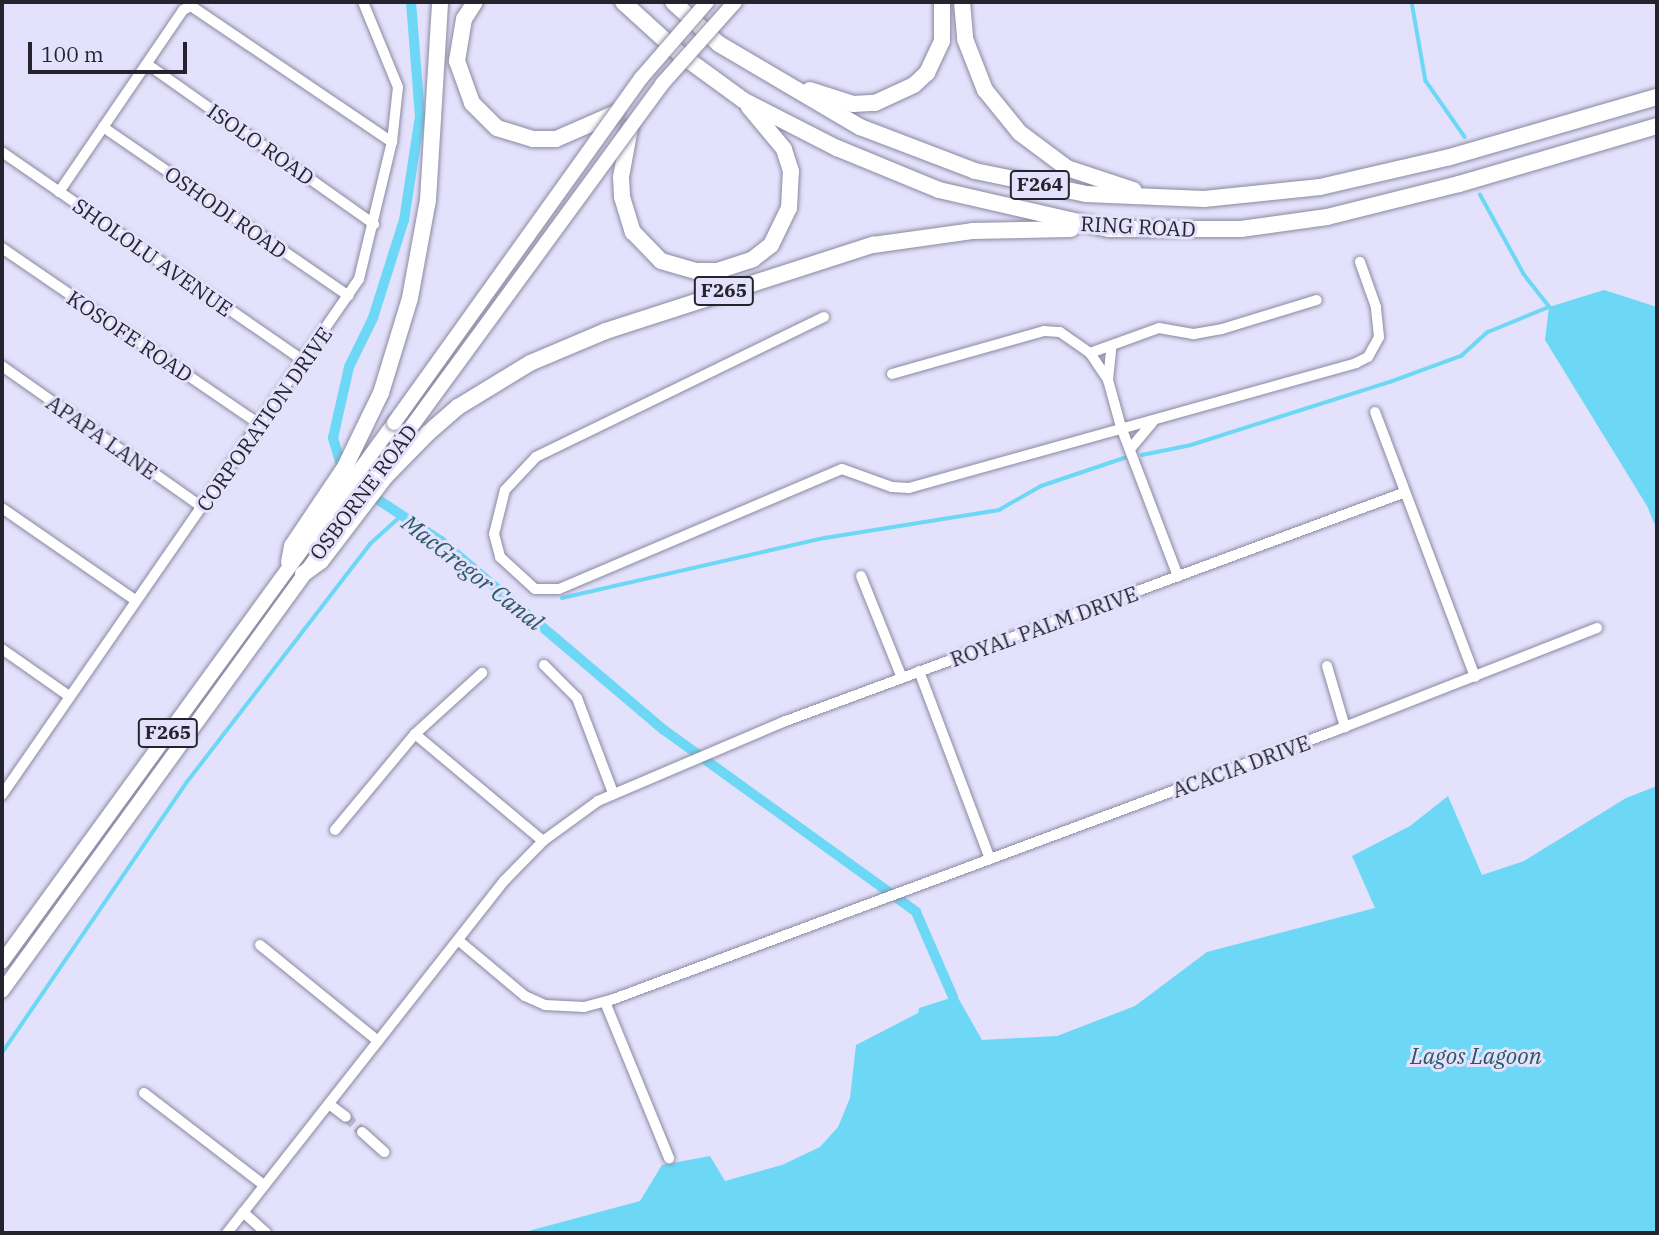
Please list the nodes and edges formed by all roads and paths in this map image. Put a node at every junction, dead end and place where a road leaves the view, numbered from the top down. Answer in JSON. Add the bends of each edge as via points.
{"nodes":[{"id":1,"x":363,"y":2,"type":"edge"},
{"id":2,"x":440,"y":2,"type":"edge"},
{"id":3,"x":475,"y":2,"type":"edge"},
{"id":4,"x":623,"y":2,"type":"edge"},
{"id":5,"x":673,"y":2,"type":"edge"},
{"id":6,"x":707,"y":2,"type":"edge"},
{"id":7,"x":734,"y":2,"type":"edge"},
{"id":8,"x":942,"y":2,"type":"edge"},
{"id":9,"x":962,"y":2,"type":"edge"},
{"id":10,"x":147,"y":64,"type":"junction"},
{"id":11,"x":778,"y":81,"type":"junction"},
{"id":12,"x":1657,"y":97,"type":"edge"},
{"id":13,"x":743,"y":100,"type":"junction"},
{"id":14,"x":616,"y":113,"type":"junction"},
{"id":15,"x":630,"y":126,"type":"junction"},
{"id":16,"x":1657,"y":126,"type":"edge"},
{"id":17,"x":103,"y":127,"type":"junction"},
{"id":18,"x":392,"y":142,"type":"junction"},
{"id":19,"x":2,"y":152,"type":"edge"},
{"id":20,"x":59,"y":192,"type":"junction"},
{"id":21,"x":1166,"y":199,"type":"junction"},
{"id":22,"x":374,"y":224,"type":"junction"},
{"id":23,"x":1109,"y":229,"type":"junction"},
{"id":24,"x":2,"y":248,"type":"edge"},
{"id":25,"x":1360,"y":262,"type":"dead end"},
{"id":26,"x":349,"y":296,"type":"junction"},
{"id":27,"x":1317,"y":300,"type":"dead end"},
{"id":28,"x":824,"y":317,"type":"dead end"},
{"id":29,"x":1111,"y":349,"type":"junction"},
{"id":30,"x":1090,"y":353,"type":"junction"},
{"id":31,"x":304,"y":361,"type":"junction"},
{"id":32,"x":2,"y":366,"type":"edge"},
{"id":33,"x":892,"y":373,"type":"dead end"},
{"id":34,"x":1108,"y":380,"type":"junction"},
{"id":35,"x":1375,"y":412,"type":"dead end"},
{"id":36,"x":1153,"y":422,"type":"junction"},
{"id":37,"x":259,"y":424,"type":"junction"},
{"id":38,"x":1121,"y":427,"type":"junction"},
{"id":39,"x":1130,"y":449,"type":"junction"},
{"id":40,"x":358,"y":458,"type":"junction"},
{"id":41,"x":382,"y":475,"type":"junction"},
{"id":42,"x":1403,"y":494,"type":"junction"},
{"id":43,"x":202,"y":507,"type":"junction"},
{"id":44,"x":2,"y":508,"type":"edge"},
{"id":45,"x":340,"y":509,"type":"junction"},
{"id":46,"x":289,"y":562,"type":"joint"},
{"id":47,"x":303,"y":573,"type":"joint"},
{"id":48,"x":861,"y":576,"type":"dead end"},
{"id":49,"x":1178,"y":576,"type":"junction"},
{"id":50,"x":135,"y":600,"type":"junction"},
{"id":51,"x":1597,"y":628,"type":"dead end"},
{"id":52,"x":2,"y":649,"type":"edge"},
{"id":53,"x":544,"y":665,"type":"dead end"},
{"id":54,"x":1327,"y":666,"type":"dead end"},
{"id":55,"x":919,"y":671,"type":"junction"},
{"id":56,"x":482,"y":673,"type":"dead end"},
{"id":57,"x":1475,"y":677,"type":"junction"},
{"id":58,"x":902,"y":678,"type":"junction"},
{"id":59,"x":69,"y":696,"type":"junction"},
{"id":60,"x":1345,"y":727,"type":"junction"},
{"id":61,"x":415,"y":734,"type":"junction"},
{"id":62,"x":4,"y":787,"type":"edge"},
{"id":63,"x":613,"y":793,"type":"junction"},
{"id":64,"x":335,"y":830,"type":"dead end"},
{"id":65,"x":542,"y":841,"type":"junction"},
{"id":66,"x":990,"y":859,"type":"junction"},
{"id":67,"x":458,"y":940,"type":"junction"},
{"id":68,"x":260,"y":945,"type":"dead end"},
{"id":69,"x":2,"y":962,"type":"edge"},
{"id":70,"x":2,"y":991,"type":"edge"},
{"id":71,"x":605,"y":1002,"type":"junction"},
{"id":72,"x":378,"y":1041,"type":"junction"},
{"id":73,"x":144,"y":1093,"type":"dead end"},
{"id":74,"x":329,"y":1104,"type":"junction"},
{"id":75,"x":346,"y":1117,"type":"tunnel mouth"},
{"id":76,"x":362,"y":1132,"type":"tunnel mouth"},
{"id":77,"x":384,"y":1152,"type":"dead end"},
{"id":78,"x":669,"y":1158,"type":"dead end"},
{"id":79,"x":264,"y":1185,"type":"junction"},
{"id":80,"x":243,"y":1212,"type":"junction"},
{"id":81,"x":227,"y":1233,"type":"edge"},
{"id":82,"x":266,"y":1233,"type":"edge"}],
"edges":[{"from":1,"to":18,"type":"street","name":"CORPORATION DRIVE","via":[[396,79]]},
{"from":2,"to":40,"type":"highway","via":[[435,124],[417,263],[393,360]]},
{"from":3,"to":14,"type":"highway","via":[[464,19],[457,61],[472,103],[497,128],[533,139],[556,139]]},
{"from":4,"to":13,"type":"highway","name":"RING ROAD","number":"F264","via":[[680,54]]},
{"from":5,"to":11,"type":"highway","name":"RING ROAD","number":"F264","via":[[719,44]]},
{"from":6,"to":14,"type":"main road","name":"OSBORNE ROAD","bridge":true,"via":[[670,41]]},
{"from":7,"to":15,"type":"main road","name":"OSBORNE ROAD","bridge":true},
{"from":8,"to":11,"type":"highway","via":[[942,41],[935,58],[927,73],[896,97],[853,104]]},
{"from":9,"to":21,"type":"highway","via":[[965,39],[985,90],[1020,133],[1067,168]]},
{"from":10,"to":17,"type":"street"},
{"from":10,"to":18,"type":"street","via":[[183,10],[191,6]]},
{"from":10,"to":22,"type":"street","name":"ISOLO ROAD"},
{"from":11,"to":21,"type":"highway","name":"RING ROAD","number":"F264","via":[[860,127],[975,171],[1086,194]]},
{"from":12,"to":21,"type":"highway","name":"RING ROAD","number":"F264","via":[[1450,157],[1320,187]]},
{"from":13,"to":15,"type":"highway","via":[[776,136],[791,171],[789,208],[776,237],[753,259],[717,271],[676,267],[647,249],[633,232],[622,197],[622,159]]},
{"from":13,"to":23,"type":"highway","name":"RING ROAD","number":"F264","via":[[837,148],[939,190]]},
{"from":14,"to":40,"type":"main road","name":"OSBORNE ROAD","bridge":true,"via":[[394,423]]},
{"from":15,"to":41,"type":"main road","name":"OSBORNE ROAD","bridge":true,"via":[[409,430]]},
{"from":16,"to":23,"type":"highway","name":"RING ROAD","number":"F264","via":[[1459,184],[1293,223],[1241,229]]},
{"from":17,"to":20,"type":"street"},
{"from":17,"to":26,"type":"street","name":"OSHODI ROAD"},
{"from":18,"to":22,"type":"street","name":"CORPORATION DRIVE"},
{"from":19,"to":20,"type":"street","name":"SHOLOLU AVENUE"},
{"from":20,"to":31,"type":"street","name":"SHOLOLU AVENUE"},
{"from":22,"to":26,"type":"street","name":"CORPORATION DRIVE","via":[[365,263]]},
{"from":23,"to":41,"type":"highway","number":"F265","via":[[972,231],[885,242],[618,327],[496,381]]},
{"from":24,"to":37,"type":"street","name":"KOSOFE ROAD"},
{"from":25,"to":36,"type":"street","via":[[1379,337],[1368,357]]},
{"from":26,"to":31,"type":"street","name":"CORPORATION DRIVE"},
{"from":27,"to":29,"type":"street","via":[[1194,334],[1159,328]]},
{"from":28,"to":38,"type":"street","via":[[536,457],[505,490],[494,534],[500,556],[535,589],[559,589],[842,469],[892,487],[909,488]]},
{"from":29,"to":30,"type":"street"},
{"from":29,"to":34,"type":"street"},
{"from":30,"to":33,"type":"street","via":[[1060,332],[1044,331]]},
{"from":30,"to":34,"type":"street"},
{"from":31,"to":37,"type":"street","name":"CORPORATION DRIVE"},
{"from":32,"to":43,"type":"street","name":"APAPA LANE"},
{"from":34,"to":38,"type":"street"},
{"from":35,"to":42,"type":"street"},
{"from":36,"to":38,"type":"street"},
{"from":36,"to":39,"type":"street"},
{"from":37,"to":43,"type":"street","name":"CORPORATION DRIVE"},
{"from":38,"to":39,"type":"street"},
{"from":39,"to":49,"type":"street"},
{"from":40,"to":45,"type":"highway"},
{"from":41,"to":45,"type":"highway","number":"F265"},
{"from":42,"to":49,"type":"street","name":"ROYAL PALM DRIVE"},
{"from":42,"to":57,"type":"street"},
{"from":43,"to":50,"type":"street","name":"CORPORATION DRIVE"},
{"from":44,"to":50,"type":"street"},
{"from":45,"to":46,"type":"highway","via":[[292,546]]},
{"from":45,"to":47,"type":"highway","number":"F265","via":[[321,561]]},
{"from":46,"to":69,"type":"main road","name":"OSBORNE ROAD","number":"F265"},
{"from":47,"to":70,"type":"main road","name":"OSBORNE ROAD","number":"F265"},
{"from":48,"to":58,"type":"street"},
{"from":49,"to":55,"type":"street","name":"ROYAL PALM DRIVE"},
{"from":50,"to":59,"type":"street","name":"CORPORATION DRIVE"},
{"from":51,"to":57,"type":"street","name":"ACACIA DRIVE"},
{"from":52,"to":59,"type":"street"},
{"from":53,"to":63,"type":"street","via":[[578,698]]},
{"from":54,"to":60,"type":"street"},
{"from":55,"to":58,"type":"street","name":"ROYAL PALM DRIVE"},
{"from":55,"to":66,"type":"street"},
{"from":56,"to":61,"type":"street"},
{"from":57,"to":60,"type":"street","name":"ACACIA DRIVE"},
{"from":58,"to":63,"type":"street","name":"ROYAL PALM DRIVE"},
{"from":59,"to":62,"type":"street","name":"CORPORATION DRIVE"},
{"from":60,"to":66,"type":"street","name":"ACACIA DRIVE"},
{"from":61,"to":64,"type":"street"},
{"from":61,"to":65,"type":"street"},
{"from":63,"to":65,"type":"street","name":"ROYAL PALM DRIVE"},
{"from":65,"to":67,"type":"street","name":"ROYAL PALM DRIVE"},
{"from":66,"to":71,"type":"street","name":"ACACIA DRIVE"},
{"from":67,"to":71,"type":"street","name":"ACACIA DRIVE","via":[[525,996],[545,1005],[575,1008]]},
{"from":67,"to":72,"type":"street","name":"ROYAL PALM DRIVE"},
{"from":68,"to":72,"type":"street"},
{"from":71,"to":78,"type":"street"},
{"from":72,"to":74,"type":"street","name":"ROYAL PALM DRIVE"},
{"from":73,"to":79,"type":"street"},
{"from":74,"to":75,"type":"street"},
{"from":74,"to":79,"type":"street","name":"ROYAL PALM DRIVE"},
{"from":76,"to":77,"type":"street"},
{"from":79,"to":80,"type":"street","name":"ROYAL PALM DRIVE"},
{"from":80,"to":81,"type":"street","name":"ROYAL PALM DRIVE"},
{"from":80,"to":82,"type":"street"}]}
